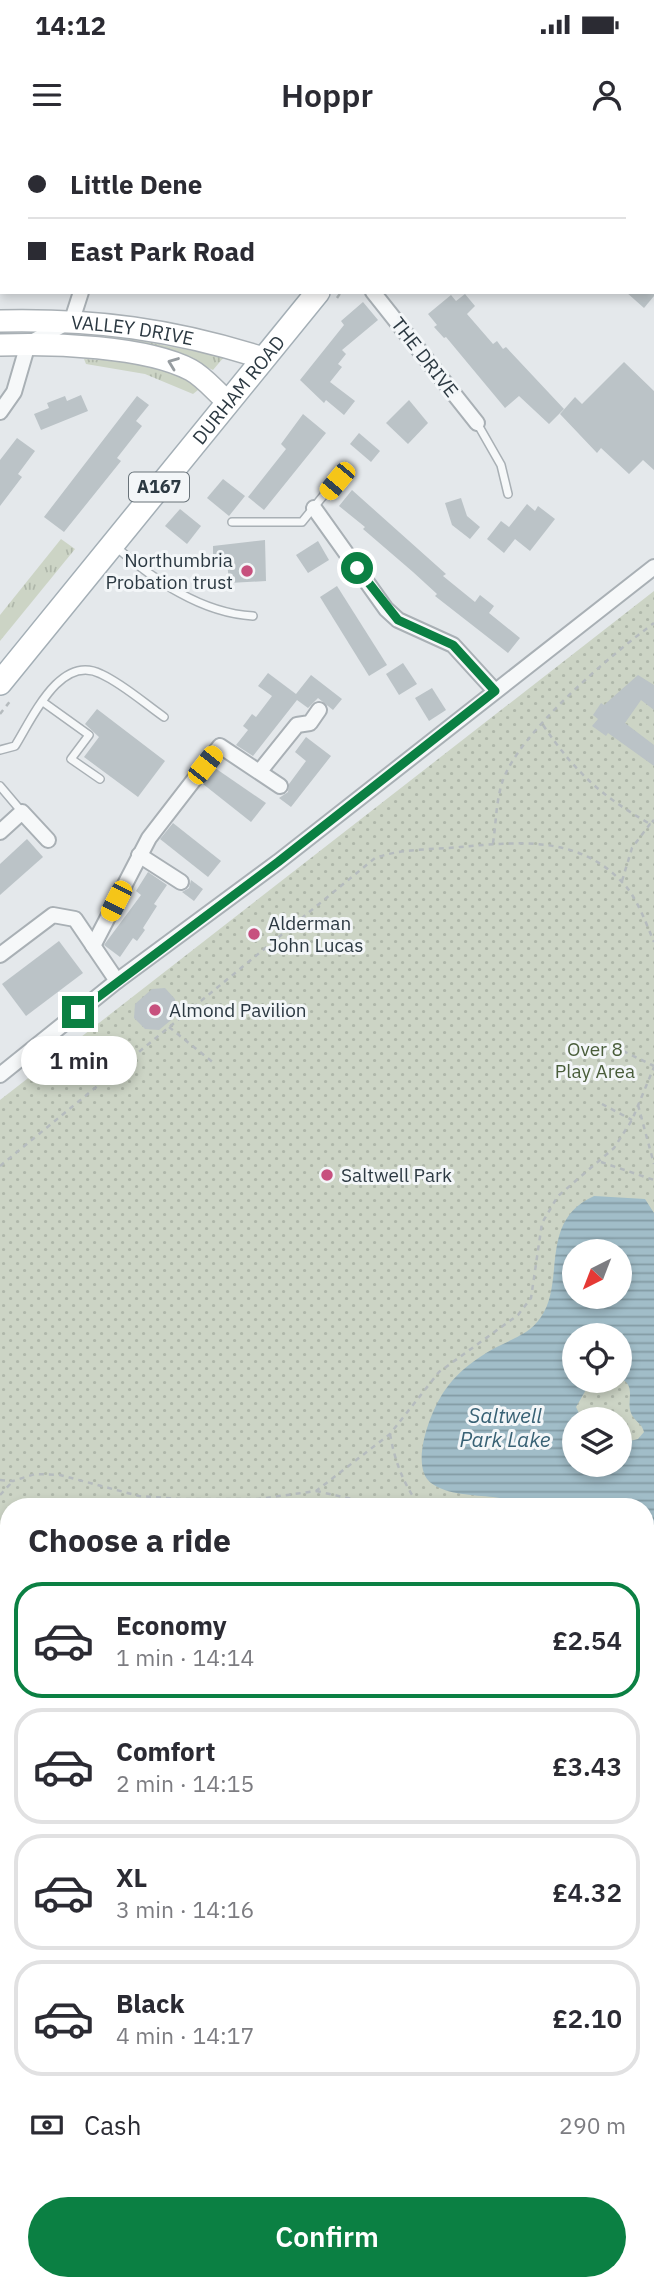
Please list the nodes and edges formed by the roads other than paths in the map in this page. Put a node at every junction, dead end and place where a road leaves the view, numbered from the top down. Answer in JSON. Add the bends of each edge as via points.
{"nodes":[{"id":1,"x":80,"y":294,"type":"edge"},
{"id":2,"x":316,"y":294,"type":"edge"},
{"id":3,"x":375,"y":294,"type":"edge"},
{"id":4,"x":72,"y":320,"type":"junction"},
{"id":5,"x":0,"y":321,"type":"edge"},
{"id":6,"x":28,"y":344,"type":"junction"},
{"id":7,"x":0,"y":345,"type":"edge"},
{"id":8,"x":263,"y":358,"type":"junction"},
{"id":9,"x":228,"y":402,"type":"junction"},
{"id":10,"x":0,"y":412,"type":"edge"},
{"id":11,"x":477,"y":423,"type":"joint"},
{"id":12,"x":337,"y":481,"type":"dead end"},
{"id":13,"x":508,"y":494,"type":"dead end"},
{"id":14,"x":314,"y":508,"type":"junction"},
{"id":15,"x":232,"y":522,"type":"dead end"},
{"id":16,"x":113,"y":544,"type":"junction"},
{"id":17,"x":654,"y":566,"type":"edge"},
{"id":18,"x":253,"y":616,"type":"dead end"},
{"id":19,"x":0,"y":683,"type":"edge"},
{"id":20,"x":495,"y":691,"type":"junction"},
{"id":21,"x":43,"y":702,"type":"junction"},
{"id":22,"x":319,"y":710,"type":"dead end"},
{"id":23,"x":164,"y":717,"type":"dead end"},
{"id":24,"x":0,"y":750,"type":"edge"},
{"id":25,"x":260,"y":771,"type":"junction"},
{"id":26,"x":100,"y":779,"type":"dead end"},
{"id":27,"x":0,"y":786,"type":"edge"},
{"id":28,"x":280,"y":786,"type":"dead end"},
{"id":29,"x":22,"y":812,"type":"junction"},
{"id":30,"x":0,"y":832,"type":"edge"},
{"id":31,"x":48,"y":841,"type":"dead end"},
{"id":32,"x":139,"y":855,"type":"junction"},
{"id":33,"x":181,"y":882,"type":"dead end"},
{"id":34,"x":93,"y":946,"type":"junction"},
{"id":35,"x":0,"y":955,"type":"edge"},
{"id":36,"x":117,"y":981,"type":"junction"},
{"id":37,"x":0,"y":1075,"type":"edge"}],
"edges":[{"from":1,"to":4,"type":"street"},
{"from":2,"to":8,"type":"main road","name":"DURHAM ROAD","number":"A167"},
{"from":3,"to":11,"type":"street","name":"THE DRIVE"},
{"from":4,"to":5,"type":"street","name":"VALLEY DRIVE"},
{"from":4,"to":6,"type":"street"},
{"from":4,"to":8,"type":"street","name":"VALLEY DRIVE","via":[[141,328]]},
{"from":6,"to":7,"type":"street","name":"VALLEY DRIVE"},
{"from":9,"to":6,"type":"street","name":"VALLEY DRIVE","one_way":true,"via":[[192,370],[158,357]]},
{"from":6,"to":10,"type":"street","via":[[14,391]]},
{"from":8,"to":9,"type":"main road","name":"DURHAM ROAD","number":"A167"},
{"from":9,"to":16,"type":"main road","name":"DURHAM ROAD","number":"A167"},
{"from":11,"to":13,"type":"lane","via":[[501,465]]},
{"from":12,"to":14,"type":"lane"},
{"from":14,"to":15,"type":"lane","via":[[302,522]]},
{"from":14,"to":20,"type":"street","via":[[386,609],[409,627],[453,645]]},
{"from":16,"to":18,"type":"lane","via":[[184,596]]},
{"from":16,"to":19,"type":"main road","name":"DURHAM ROAD","number":"A167"},
{"from":17,"to":20,"type":"street"},
{"from":20,"to":36,"type":"street","via":[[278,862]]},
{"from":21,"to":23,"type":"lane","via":[[61,678],[86,670],[100,672]]},
{"from":21,"to":24,"type":"lane","via":[[15,746]]},
{"from":21,"to":26,"type":"lane","via":[[89,734],[71,759]]},
{"from":22,"to":25,"type":"street","via":[[310,723],[296,725]]},
{"from":25,"to":28,"type":"street"},
{"from":25,"to":32,"type":"street","via":[[220,746]]},
{"from":27,"to":29,"type":"lane"},
{"from":29,"to":30,"type":"street"},
{"from":29,"to":31,"type":"street"},
{"from":32,"to":33,"type":"street"},
{"from":32,"to":34,"type":"street"},
{"from":34,"to":35,"type":"street","via":[[75,919],[53,915]]},
{"from":34,"to":36,"type":"street"},
{"from":36,"to":37,"type":"street"}]}
